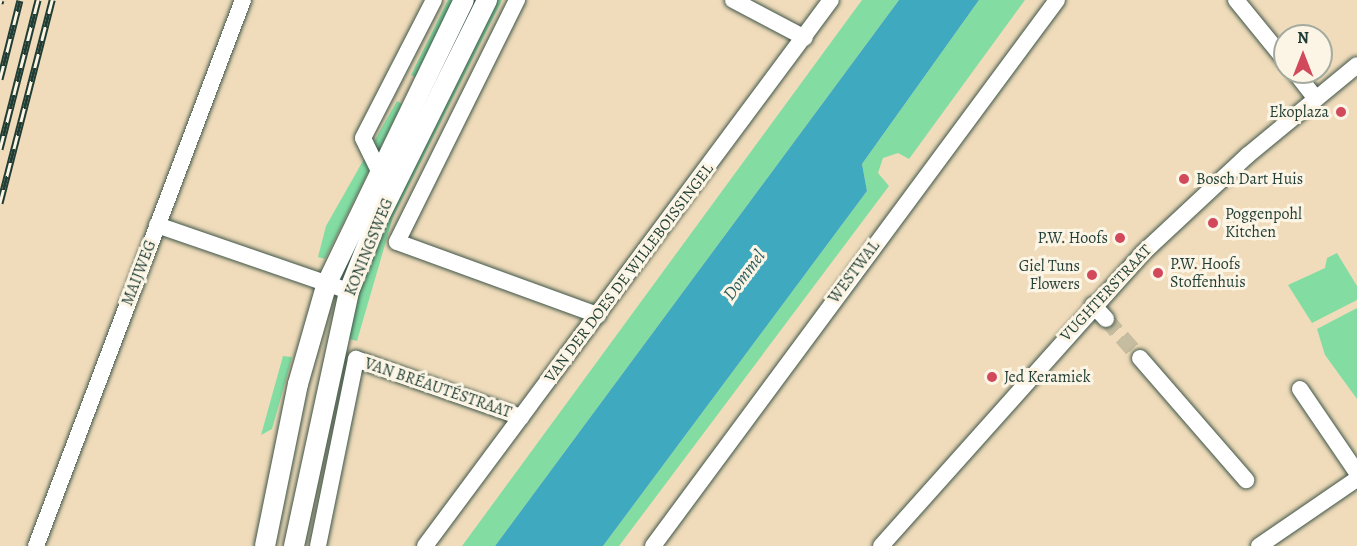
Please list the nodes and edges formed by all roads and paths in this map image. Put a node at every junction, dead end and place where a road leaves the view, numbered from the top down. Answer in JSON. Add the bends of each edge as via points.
{"nodes":[{"id":1,"x":243,"y":0,"type":"edge"},
{"id":2,"x":434,"y":0,"type":"edge"},
{"id":3,"x":464,"y":0,"type":"edge"},
{"id":4,"x":487,"y":0,"type":"edge"},
{"id":5,"x":517,"y":0,"type":"edge"},
{"id":6,"x":733,"y":0,"type":"edge"},
{"id":7,"x":831,"y":0,"type":"edge"},
{"id":8,"x":1057,"y":0,"type":"edge"},
{"id":9,"x":1236,"y":0,"type":"edge"},
{"id":10,"x":805,"y":38,"type":"junction"},
{"id":11,"x":1273,"y":45,"type":"edge"},
{"id":12,"x":1357,"y":65,"type":"edge"},
{"id":13,"x":1304,"y":84,"type":"edge"},
{"id":14,"x":1316,"y":99,"type":"junction"},
{"id":15,"x":378,"y":169,"type":"junction"},
{"id":16,"x":157,"y":225,"type":"junction"},
{"id":17,"x":327,"y":283,"type":"junction"},
{"id":18,"x":349,"y":291,"type":"junction"},
{"id":19,"x":1093,"y":305,"type":"junction"},
{"id":20,"x":598,"y":315,"type":"junction"},
{"id":21,"x":1106,"y":319,"type":"tunnel mouth"},
{"id":22,"x":1140,"y":358,"type":"tunnel mouth"},
{"id":23,"x":1300,"y":389,"type":"dead end"},
{"id":24,"x":521,"y":417,"type":"junction"},
{"id":25,"x":1357,"y":473,"type":"edge"},
{"id":26,"x":1357,"y":479,"type":"edge"},
{"id":27,"x":1246,"y":480,"type":"dead end"},
{"id":28,"x":36,"y":546,"type":"edge"},
{"id":29,"x":265,"y":546,"type":"edge"},
{"id":30,"x":294,"y":546,"type":"edge"},
{"id":31,"x":318,"y":546,"type":"edge"},
{"id":32,"x":425,"y":546,"type":"edge"},
{"id":33,"x":653,"y":546,"type":"edge"},
{"id":34,"x":881,"y":546,"type":"edge"},
{"id":35,"x":1258,"y":546,"type":"edge"}],
"edges":[{"from":1,"to":16,"type":"street","name":"MAIJWEG"},
{"from":2,"to":15,"type":"street","via":[[363,138]]},
{"from":3,"to":15,"type":"street","name":"KONINGSWEG"},
{"from":4,"to":18,"type":"street","name":"KONINGSWEG","via":[[376,223]]},
{"from":5,"to":20,"type":"street","name":"KONINGSWEG","via":[[397,242]]},
{"from":6,"to":10,"type":"street"},
{"from":7,"to":10,"type":"street","name":"VAN DER DOES DE WILLEBOISSINGEL"},
{"from":8,"to":33,"type":"street","name":"WESTWAL"},
{"from":9,"to":11,"type":"street"},
{"from":10,"to":20,"type":"street","name":"VAN DER DOES DE WILLEBOISSINGEL"},
{"from":12,"to":14,"type":"street","name":"VUGHTERSTRAAT"},
{"from":13,"to":14,"type":"street"},
{"from":14,"to":19,"type":"street","name":"VUGHTERSTRAAT","via":[[1189,209]]},
{"from":15,"to":17,"type":"street","name":"KONINGSWEG"},
{"from":16,"to":17,"type":"street"},
{"from":16,"to":28,"type":"street","name":"MAIJWEG"},
{"from":17,"to":18,"type":"street"},
{"from":17,"to":29,"type":"street","name":"KONINGSWEG","via":[[298,384]]},
{"from":18,"to":30,"type":"street","name":"KONINGSWEG"},
{"from":19,"to":21,"type":"street"},
{"from":19,"to":34,"type":"street","name":"VUGHTERSTRAAT"},
{"from":20,"to":24,"type":"street","name":"VAN DER DOES DE WILLEBOISSINGEL"},
{"from":22,"to":27,"type":"street"},
{"from":23,"to":25,"type":"street"},
{"from":24,"to":31,"type":"street","name":"VAN BRÉAUTÉSTRAAT","via":[[356,359]]},
{"from":24,"to":32,"type":"street","name":"VAN DER DOES DE WILLEBOISSINGEL"},
{"from":26,"to":35,"type":"street"}]}
